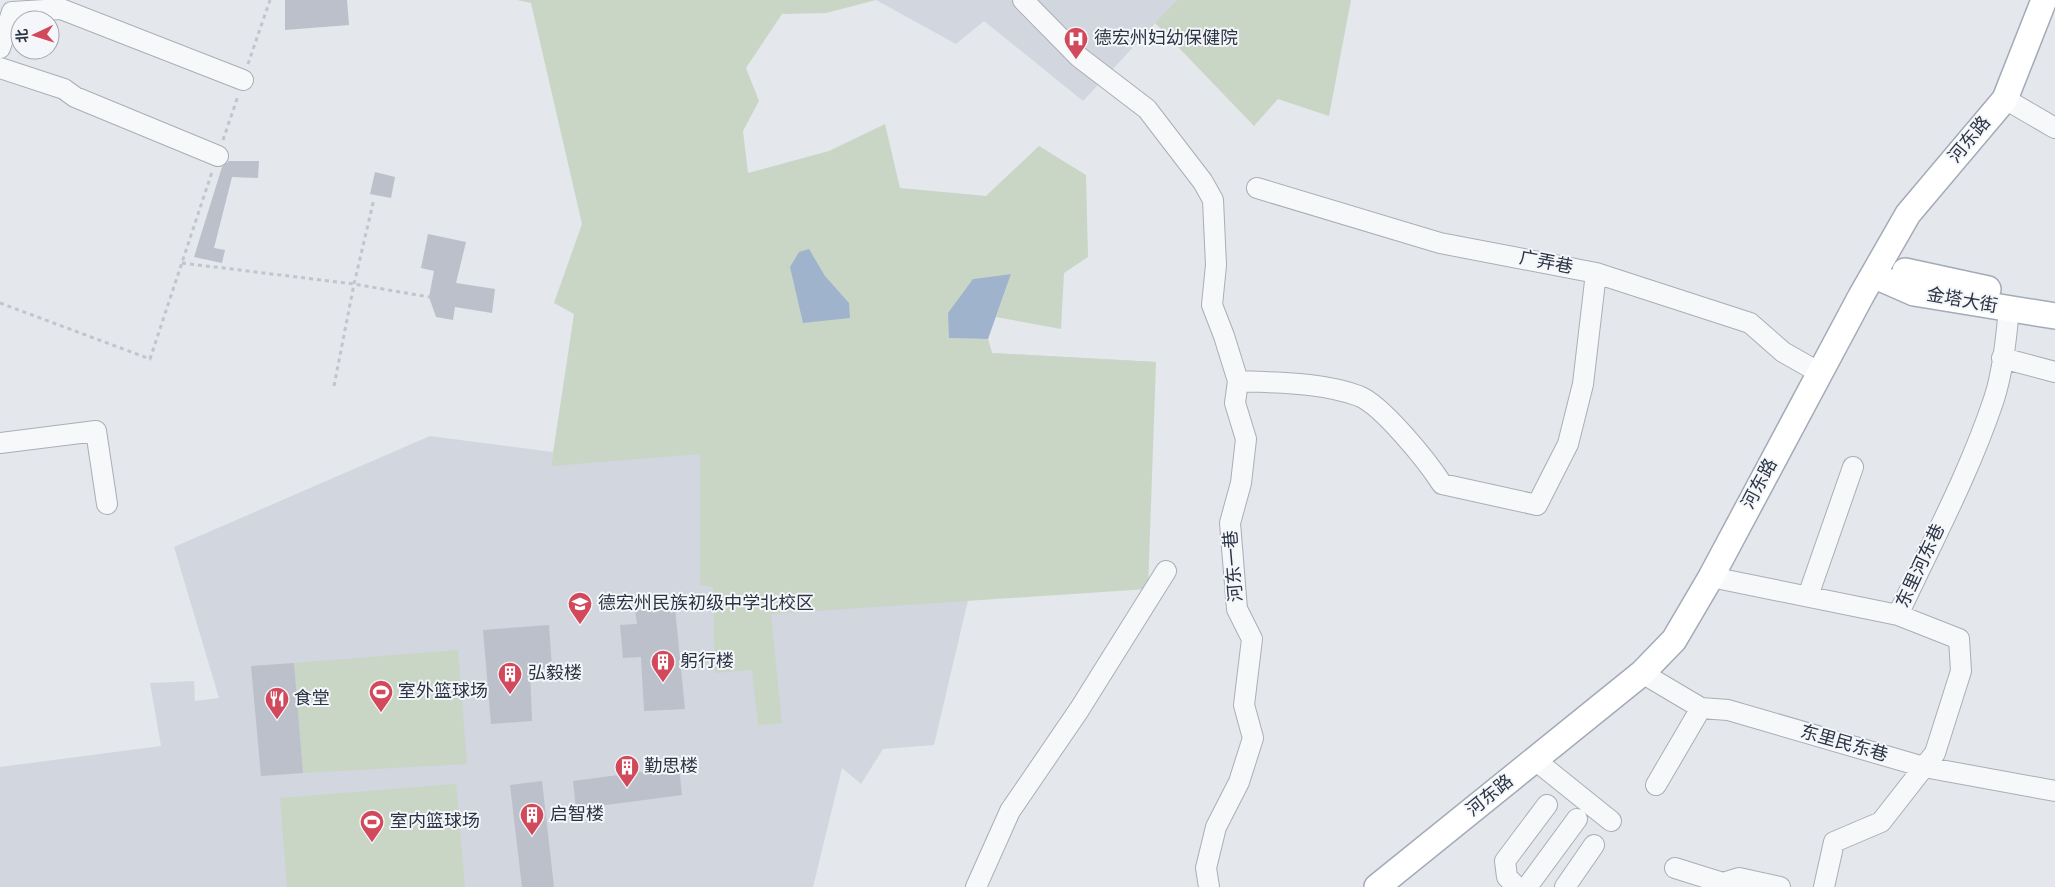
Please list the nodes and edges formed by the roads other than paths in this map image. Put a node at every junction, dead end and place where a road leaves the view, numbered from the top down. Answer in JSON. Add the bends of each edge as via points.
{"nodes":[{"id":1,"x":1023,"y":0,"type":"edge"},
{"id":2,"x":2044,"y":0,"type":"edge"},
{"id":3,"x":0,"y":48,"type":"edge"},
{"id":4,"x":0,"y":68,"type":"edge"},
{"id":5,"x":243,"y":80,"type":"road end"},
{"id":6,"x":2005,"y":99,"type":"junction"},
{"id":7,"x":2055,"y":128,"type":"edge"},
{"id":8,"x":218,"y":156,"type":"road end"},
{"id":9,"x":1257,"y":188,"type":"dead end"},
{"id":10,"x":1877,"y":268,"type":"junction"},
{"id":11,"x":1596,"y":272,"type":"junction"},
{"id":12,"x":2055,"y":299,"type":"edge"},
{"id":13,"x":2009,"y":309,"type":"junction"},
{"id":14,"x":2055,"y":316,"type":"edge"},
{"id":15,"x":2002,"y":358,"type":"junction"},
{"id":16,"x":2055,"y":372,"type":"edge"},
{"id":17,"x":1820,"y":373,"type":"junction"},
{"id":18,"x":1238,"y":381,"type":"junction"},
{"id":19,"x":0,"y":443,"type":"edge"},
{"id":20,"x":1853,"y":466,"type":"dead end"},
{"id":21,"x":106,"y":504,"type":"dead end"},
{"id":22,"x":1166,"y":571,"type":"dead end"},
{"id":23,"x":1711,"y":577,"type":"junction"},
{"id":24,"x":1808,"y":596,"type":"junction"},
{"id":25,"x":1898,"y":615,"type":"junction"},
{"id":26,"x":1642,"y":674,"type":"junction"},
{"id":27,"x":1701,"y":708,"type":"junction"},
{"id":28,"x":1535,"y":760,"type":"junction"},
{"id":29,"x":1924,"y":767,"type":"junction"},
{"id":30,"x":1656,"y":784,"type":"dead end"},
{"id":31,"x":2055,"y":791,"type":"edge"},
{"id":32,"x":1546,"y":805,"type":"dead end"},
{"id":33,"x":1577,"y":819,"type":"dead end"},
{"id":34,"x":1611,"y":821,"type":"dead end"},
{"id":35,"x":1594,"y":846,"type":"dead end"},
{"id":36,"x":1675,"y":868,"type":"dead end"},
{"id":37,"x":976,"y":887,"type":"edge"},
{"id":38,"x":1209,"y":887,"type":"edge"},
{"id":39,"x":1377,"y":887,"type":"edge"},
{"id":40,"x":1518,"y":887,"type":"edge"},
{"id":41,"x":1527,"y":887,"type":"edge"},
{"id":42,"x":1565,"y":887,"type":"edge"},
{"id":43,"x":1780,"y":887,"type":"edge"},
{"id":44,"x":1824,"y":887,"type":"edge"}],
"edges":[{"from":1,"to":18,"type":"street","name":"河东一巷","via":[[1079,57],[1147,110],[1203,182],[1213,200],[1216,265],[1212,305]]},
{"from":2,"to":6,"type":"main road","name":"河东路"},
{"from":3,"to":5,"type":"street","via":[[12,12],[62,9]]},
{"from":4,"to":8,"type":"street","via":[[64,90],[75,98]]},
{"from":6,"to":7,"type":"street"},
{"from":6,"to":10,"type":"main road","name":"河东路","via":[[1908,214]]},
{"from":9,"to":11,"type":"street","name":"广弄巷","via":[[1440,243]]},
{"from":10,"to":12,"type":"main road","name":"金塔大街"},
{"from":10,"to":13,"type":"main road","name":"金塔大街","via":[[1914,293]]},
{"from":10,"to":17,"type":"main road","name":"河东路"},
{"from":11,"to":17,"type":"street","name":"广弄巷","via":[[1750,323],[1783,352]]},
{"from":11,"to":18,"type":"street","via":[[1582,384],[1568,444],[1537,505],[1442,484],[1392,423],[1361,397],[1314,385]]},
{"from":13,"to":14,"type":"main road","name":"金塔大街"},
{"from":13,"to":15,"type":"street","name":"东里河东巷"},
{"from":15,"to":16,"type":"street"},
{"from":15,"to":25,"type":"street","name":"东里河东巷","via":[[1994,398],[1974,450]]},
{"from":17,"to":23,"type":"main road","name":"河东路"},
{"from":18,"to":38,"type":"street","name":"河东一巷","via":[[1235,403],[1246,439],[1241,482],[1230,523],[1238,609],[1252,639],[1244,704],[1252,738],[1239,782],[1216,827],[1206,868]]},
{"from":19,"to":21,"type":"street","via":[[96,431]]},
{"from":20,"to":24,"type":"street"},
{"from":22,"to":37,"type":"street","via":[[1079,710],[1010,811]]},
{"from":23,"to":24,"type":"street"},
{"from":23,"to":26,"type":"main road","name":"河东路","via":[[1674,640]]},
{"from":24,"to":25,"type":"street"},
{"from":25,"to":29,"type":"street","name":"东里河东巷","via":[[1959,638],[1961,671],[1935,753]]},
{"from":26,"to":27,"type":"street","name":"东里民东巷"},
{"from":26,"to":28,"type":"main road","name":"河东路"},
{"from":27,"to":29,"type":"street","name":"东里民东巷","via":[[1728,710]]},
{"from":27,"to":30,"type":"street"},
{"from":28,"to":34,"type":"street"},
{"from":28,"to":39,"type":"main road","name":"河东路"},
{"from":29,"to":31,"type":"street","name":"东里民东巷"},
{"from":29,"to":44,"type":"street","name":"东里河东巷","via":[[1881,822],[1834,842]]},
{"from":32,"to":40,"type":"street","via":[[1505,861],[1507,877]]},
{"from":33,"to":41,"type":"street"},
{"from":35,"to":42,"type":"street"},
{"from":36,"to":43,"type":"street","via":[[1723,883],[1739,878]]}]}
